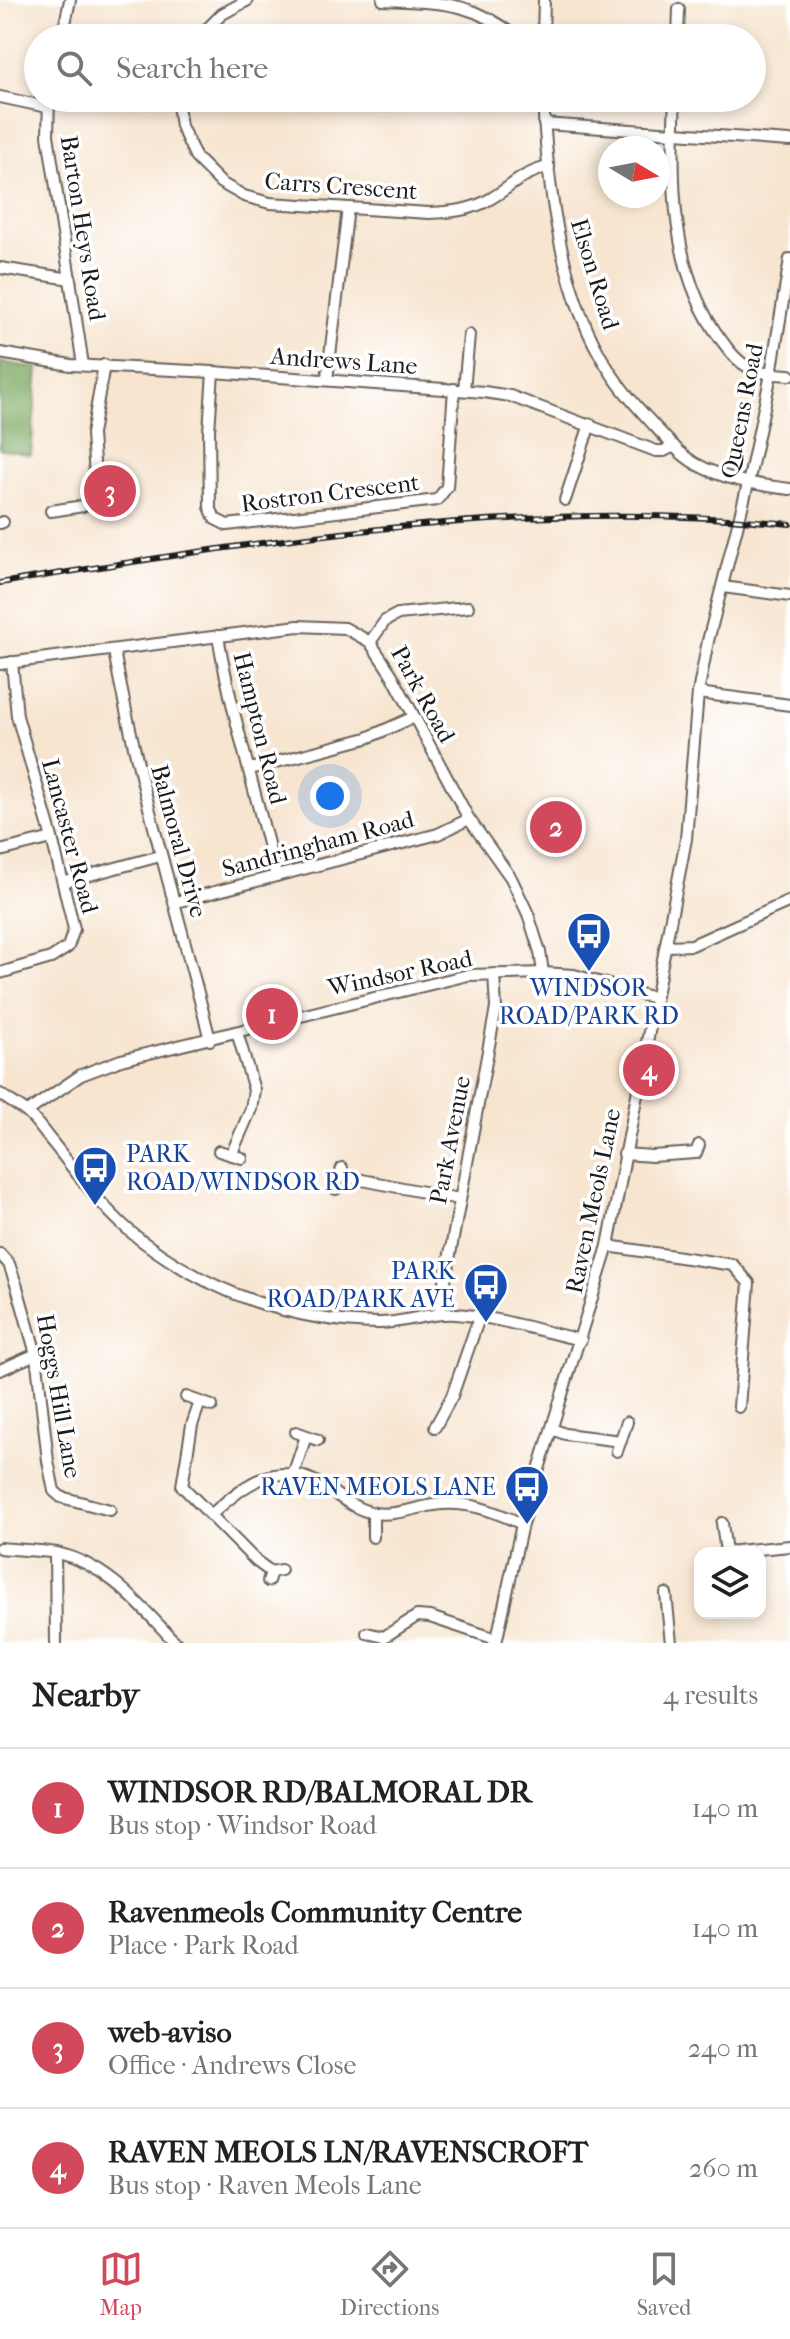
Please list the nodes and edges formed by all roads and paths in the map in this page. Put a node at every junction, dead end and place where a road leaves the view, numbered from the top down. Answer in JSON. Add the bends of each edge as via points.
{"nodes":[{"id":1,"x":70,"y":0,"type":"edge"},
{"id":2,"x":248,"y":0,"type":"edge"},
{"id":3,"x":383,"y":0,"type":"edge"},
{"id":4,"x":544,"y":0,"type":"edge"},
{"id":5,"x":679,"y":9,"type":"dead end"},
{"id":6,"x":65,"y":24,"type":"edge"},
{"id":7,"x":212,"y":24,"type":"edge"},
{"id":8,"x":501,"y":24,"type":"edge"},
{"id":9,"x":543,"y":24,"type":"edge"},
{"id":10,"x":678,"y":24,"type":"edge"},
{"id":11,"x":0,"y":97,"type":"edge"},
{"id":12,"x":24,"y":100,"type":"edge"},
{"id":13,"x":48,"y":112,"type":"edge"},
{"id":14,"x":179,"y":112,"type":"edge"},
{"id":15,"x":544,"y":112,"type":"edge"},
{"id":16,"x":674,"y":112,"type":"edge"},
{"id":17,"x":544,"y":124,"type":"junction"},
{"id":18,"x":673,"y":132,"type":"junction"},
{"id":19,"x":790,"y":141,"type":"edge"},
{"id":20,"x":549,"y":167,"type":"junction"},
{"id":21,"x":348,"y":208,"type":"junction"},
{"id":22,"x":790,"y":259,"type":"edge"},
{"id":23,"x":0,"y":268,"type":"edge"},
{"id":24,"x":71,"y":279,"type":"junction"},
{"id":25,"x":469,"y":335,"type":"dead end"},
{"id":26,"x":0,"y":353,"type":"edge"},
{"id":27,"x":83,"y":365,"type":"junction"},
{"id":28,"x":104,"y":365,"type":"junction"},
{"id":29,"x":213,"y":372,"type":"junction"},
{"id":30,"x":771,"y":374,"type":"junction"},
{"id":31,"x":790,"y":375,"type":"edge"},
{"id":32,"x":327,"y":380,"type":"junction"},
{"id":33,"x":459,"y":390,"type":"junction"},
{"id":34,"x":590,"y":424,"type":"junction"},
{"id":35,"x":674,"y":446,"type":"junction"},
{"id":36,"x":748,"y":484,"type":"junction"},
{"id":37,"x":790,"y":489,"type":"edge"},
{"id":38,"x":565,"y":500,"type":"dead end"},
{"id":39,"x":51,"y":511,"type":"dead end"},
{"id":40,"x":739,"y":524,"type":"joint"},
{"id":41,"x":723,"y":587,"type":"junction"},
{"id":42,"x":790,"y":596,"type":"edge"},
{"id":43,"x":468,"y":607,"type":"dead end"},
{"id":44,"x":218,"y":636,"type":"junction"},
{"id":45,"x":370,"y":642,"type":"junction"},
{"id":46,"x":114,"y":651,"type":"junction"},
{"id":47,"x":6,"y":663,"type":"edge"},
{"id":48,"x":698,"y":693,"type":"junction"},
{"id":49,"x":790,"y":705,"type":"edge"},
{"id":50,"x":414,"y":717,"type":"junction"},
{"id":51,"x":250,"y":769,"type":"junction"},
{"id":52,"x":469,"y":819,"type":"junction"},
{"id":53,"x":52,"y":838,"type":"junction"},
{"id":54,"x":0,"y":851,"type":"edge"},
{"id":55,"x":160,"y":856,"type":"junction"},
{"id":56,"x":276,"y":876,"type":"junction"},
{"id":57,"x":64,"y":882,"type":"junction"},
{"id":58,"x":790,"y":901,"type":"edge"},
{"id":59,"x":176,"y":902,"type":"junction"},
{"id":60,"x":667,"y":946,"type":"junction"},
{"id":61,"x":0,"y":973,"type":"edge"},
{"id":62,"x":543,"y":973,"type":"junction"},
{"id":63,"x":494,"y":974,"type":"junction"},
{"id":64,"x":654,"y":998,"type":"junction"},
{"id":65,"x":237,"y":1032,"type":"junction"},
{"id":66,"x":210,"y":1040,"type":"junction"},
{"id":67,"x":0,"y":1094,"type":"edge"},
{"id":68,"x":27,"y":1112,"type":"junction"},
{"id":69,"x":699,"y":1145,"type":"dead end"},
{"id":70,"x":219,"y":1151,"type":"dead end"},
{"id":71,"x":624,"y":1154,"type":"junction"},
{"id":72,"x":336,"y":1189,"type":"dead end"},
{"id":73,"x":459,"y":1199,"type":"junction"},
{"id":74,"x":608,"y":1246,"type":"junction"},
{"id":75,"x":0,"y":1254,"type":"edge"},
{"id":76,"x":439,"y":1313,"type":"junction"},
{"id":77,"x":479,"y":1318,"type":"junction"},
{"id":78,"x":581,"y":1340,"type":"junction"},
{"id":79,"x":36,"y":1354,"type":"junction"},
{"id":80,"x":0,"y":1370,"type":"edge"},
{"id":81,"x":186,"y":1397,"type":"dead end"},
{"id":82,"x":200,"y":1402,"type":"junction"},
{"id":83,"x":212,"y":1406,"type":"dead end"},
{"id":84,"x":739,"y":1407,"type":"dead end"},
{"id":85,"x":627,"y":1422,"type":"dead end"},
{"id":86,"x":435,"y":1427,"type":"dead end"},
{"id":87,"x":552,"y":1429,"type":"junction"},
{"id":88,"x":318,"y":1440,"type":"dead end"},
{"id":89,"x":293,"y":1475,"type":"junction"},
{"id":90,"x":110,"y":1510,"type":"dead end"},
{"id":91,"x":373,"y":1513,"type":"junction"},
{"id":92,"x":212,"y":1514,"type":"junction"},
{"id":93,"x":722,"y":1523,"type":"dead end"},
{"id":94,"x":522,"y":1524,"type":"junction"},
{"id":95,"x":373,"y":1537,"type":"dead end"},
{"id":96,"x":790,"y":1546,"type":"edge"},
{"id":97,"x":0,"y":1548,"type":"edge"},
{"id":98,"x":55,"y":1553,"type":"junction"},
{"id":99,"x":273,"y":1574,"type":"dead end"},
{"id":100,"x":666,"y":1594,"type":"dead end"},
{"id":101,"x":367,"y":1633,"type":"dead end"},
{"id":102,"x":387,"y":1640,"type":"edge"},
{"id":103,"x":496,"y":1641,"type":"edge"},
{"id":104,"x":56,"y":1643,"type":"edge"},
{"id":105,"x":176,"y":1643,"type":"edge"},
{"id":106,"x":671,"y":1643,"type":"edge"}],
"edges":[{"from":1,"to":6,"type":"street"},
{"from":2,"to":7,"type":"street"},
{"from":3,"to":8,"type":"street","via":[[467,6]]},
{"from":4,"to":9,"type":"street"},
{"from":5,"to":10,"type":"street"},
{"from":11,"to":12,"type":"street"},
{"from":13,"to":24,"type":"street","name":"Barton Heys Road"},
{"from":14,"to":21,"type":"street","name":"Carrs Crescent","via":[[192,151],[228,188],[261,202]]},
{"from":15,"to":17,"type":"street","name":"Elson Road"},
{"from":16,"to":18,"type":"street"},
{"from":17,"to":18,"type":"street"},
{"from":17,"to":20,"type":"street","name":"Elson Road"},
{"from":18,"to":19,"type":"street"},
{"from":18,"to":30,"type":"street","via":[[677,225],[697,297],[738,360]]},
{"from":20,"to":21,"type":"street","name":"Carrs Crescent","via":[[521,175],[490,199],[453,212]]},
{"from":20,"to":35,"type":"street","name":"Elson Road","via":[[571,280],[592,338],[631,400]]},
{"from":21,"to":32,"type":"street"},
{"from":22,"to":30,"type":"street","name":"Queens Road"},
{"from":23,"to":24,"type":"street"},
{"from":24,"to":27,"type":"street","name":"Barton Heys Road"},
{"from":25,"to":33,"type":"street"},
{"from":26,"to":27,"type":"street","name":"Andrews Lane"},
{"from":27,"to":28,"type":"street","name":"Andrews Lane"},
{"from":28,"to":29,"type":"street","name":"Andrews Lane"},
{"from":28,"to":39,"type":"street","via":[[92,434],[96,490],[83,506]]},
{"from":29,"to":32,"type":"street","name":"Andrews Lane"},
{"from":29,"to":33,"type":"street","name":"Rostron Crescent","via":[[210,507],[215,519],[227,525],[437,500],[447,487]]},
{"from":30,"to":31,"type":"street"},
{"from":30,"to":36,"type":"street","name":"Queens Road"},
{"from":32,"to":33,"type":"street","name":"Andrews Lane"},
{"from":33,"to":34,"type":"street","name":"Andrews Lane","via":[[510,396]]},
{"from":34,"to":35,"type":"street","name":"Andrews Lane","via":[[656,451]]},
{"from":34,"to":38,"type":"street"},
{"from":35,"to":36,"type":"street","name":"Elson Road","via":[[701,467]]},
{"from":36,"to":37,"type":"street"},
{"from":36,"to":40,"type":"street","name":"Queens Road"},
{"from":40,"to":41,"type":"street","name":"Raven Meols Lane"},
{"from":41,"to":42,"type":"street"},
{"from":41,"to":48,"type":"street","name":"Raven Meols Lane"},
{"from":43,"to":45,"type":"street","via":[[398,614],[385,621]]},
{"from":44,"to":45,"type":"street","name":"Park Road","via":[[314,625],[345,628]]},
{"from":44,"to":46,"type":"street","name":"Park Road"},
{"from":44,"to":51,"type":"street","name":"Hampton Road"},
{"from":45,"to":50,"type":"street","name":"Park Road"},
{"from":46,"to":47,"type":"street","name":"Park Road"},
{"from":46,"to":55,"type":"street","name":"Balmoral Drive"},
{"from":47,"to":53,"type":"street","name":"Lancaster Road"},
{"from":48,"to":49,"type":"street"},
{"from":48,"to":60,"type":"street","name":"Raven Meols Lane","via":[[686,839]]},
{"from":50,"to":51,"type":"street","via":[[367,738]]},
{"from":50,"to":52,"type":"street","name":"Park Road"},
{"from":51,"to":56,"type":"street","name":"Hampton Road"},
{"from":52,"to":56,"type":"street","name":"Sandringham Road","via":[[438,834]]},
{"from":52,"to":62,"type":"street","name":"Park Road","via":[[511,878],[528,914]]},
{"from":53,"to":54,"type":"street"},
{"from":53,"to":57,"type":"street","name":"Lancaster Road"},
{"from":55,"to":57,"type":"street"},
{"from":55,"to":59,"type":"street","name":"Balmoral Drive"},
{"from":56,"to":59,"type":"street","name":"Sandringham Road"},
{"from":57,"to":61,"type":"street","name":"Lancaster Road","via":[[74,929],[68,947],[51,958]]},
{"from":58,"to":60,"type":"street","via":[[692,945]]},
{"from":59,"to":66,"type":"street","name":"Balmoral Drive"},
{"from":60,"to":64,"type":"street","name":"Raven Meols Lane"},
{"from":62,"to":63,"type":"street","name":"Windsor Road"},
{"from":62,"to":64,"type":"street","name":"Windsor Road","via":[[574,975]]},
{"from":63,"to":65,"type":"street","name":"Windsor Road","via":[[446,979]]},
{"from":63,"to":73,"type":"street","name":"Park Avenue","via":[[496,1008]]},
{"from":64,"to":71,"type":"street","name":"Raven Meols Lane"},
{"from":65,"to":66,"type":"street","name":"Windsor Road"},
{"from":65,"to":70,"type":"street","via":[[254,1090],[236,1157]]},
{"from":66,"to":68,"type":"street","name":"Windsor Road","via":[[121,1060],[81,1075]]},
{"from":67,"to":68,"type":"street"},
{"from":68,"to":76,"type":"street","via":[[140,1240],[221,1289],[321,1319],[383,1323]]},
{"from":69,"to":71,"type":"street","via":[[696,1153]]},
{"from":71,"to":74,"type":"street","name":"Raven Meols Lane"},
{"from":72,"to":73,"type":"street","via":[[342,1172]]},
{"from":73,"to":76,"type":"street","name":"Park Avenue"},
{"from":74,"to":78,"type":"street","name":"Raven Meols Lane"},
{"from":74,"to":84,"type":"street","via":[[733,1265],[749,1283]]},
{"from":75,"to":79,"type":"street","name":"Hoggs Hill Lane","via":[[9,1264]]},
{"from":76,"to":77,"type":"street"},
{"from":77,"to":78,"type":"street"},
{"from":77,"to":86,"type":"street","via":[[452,1396]]},
{"from":78,"to":87,"type":"street","name":"Raven Meols Lane"},
{"from":79,"to":80,"type":"street"},
{"from":79,"to":90,"type":"street","name":"Hoggs Hill Lane","via":[[54,1491]]},
{"from":81,"to":82,"type":"street"},
{"from":82,"to":83,"type":"street"},
{"from":82,"to":92,"type":"street","via":[[182,1486]]},
{"from":85,"to":87,"type":"street","via":[[619,1446]]},
{"from":87,"to":94,"type":"street","name":"Raven Meols Lane"},
{"from":88,"to":89,"type":"street","via":[[301,1434]]},
{"from":89,"to":91,"type":"street"},
{"from":89,"to":92,"type":"street","via":[[266,1476],[247,1484]]},
{"from":91,"to":94,"type":"street","via":[[466,1504]]},
{"from":91,"to":95,"type":"street"},
{"from":92,"to":99,"type":"street"},
{"from":93,"to":96,"type":"street","via":[[726,1552]]},
{"from":94,"to":103,"type":"street","name":"Raven Meols Lane"},
{"from":97,"to":98,"type":"street"},
{"from":98,"to":104,"type":"street"},
{"from":98,"to":105,"type":"street","via":[[80,1560],[118,1584]]},
{"from":100,"to":106,"type":"street"},
{"from":101,"to":102,"type":"street"},
{"from":102,"to":103,"type":"street","via":[[417,1616]]}]}
